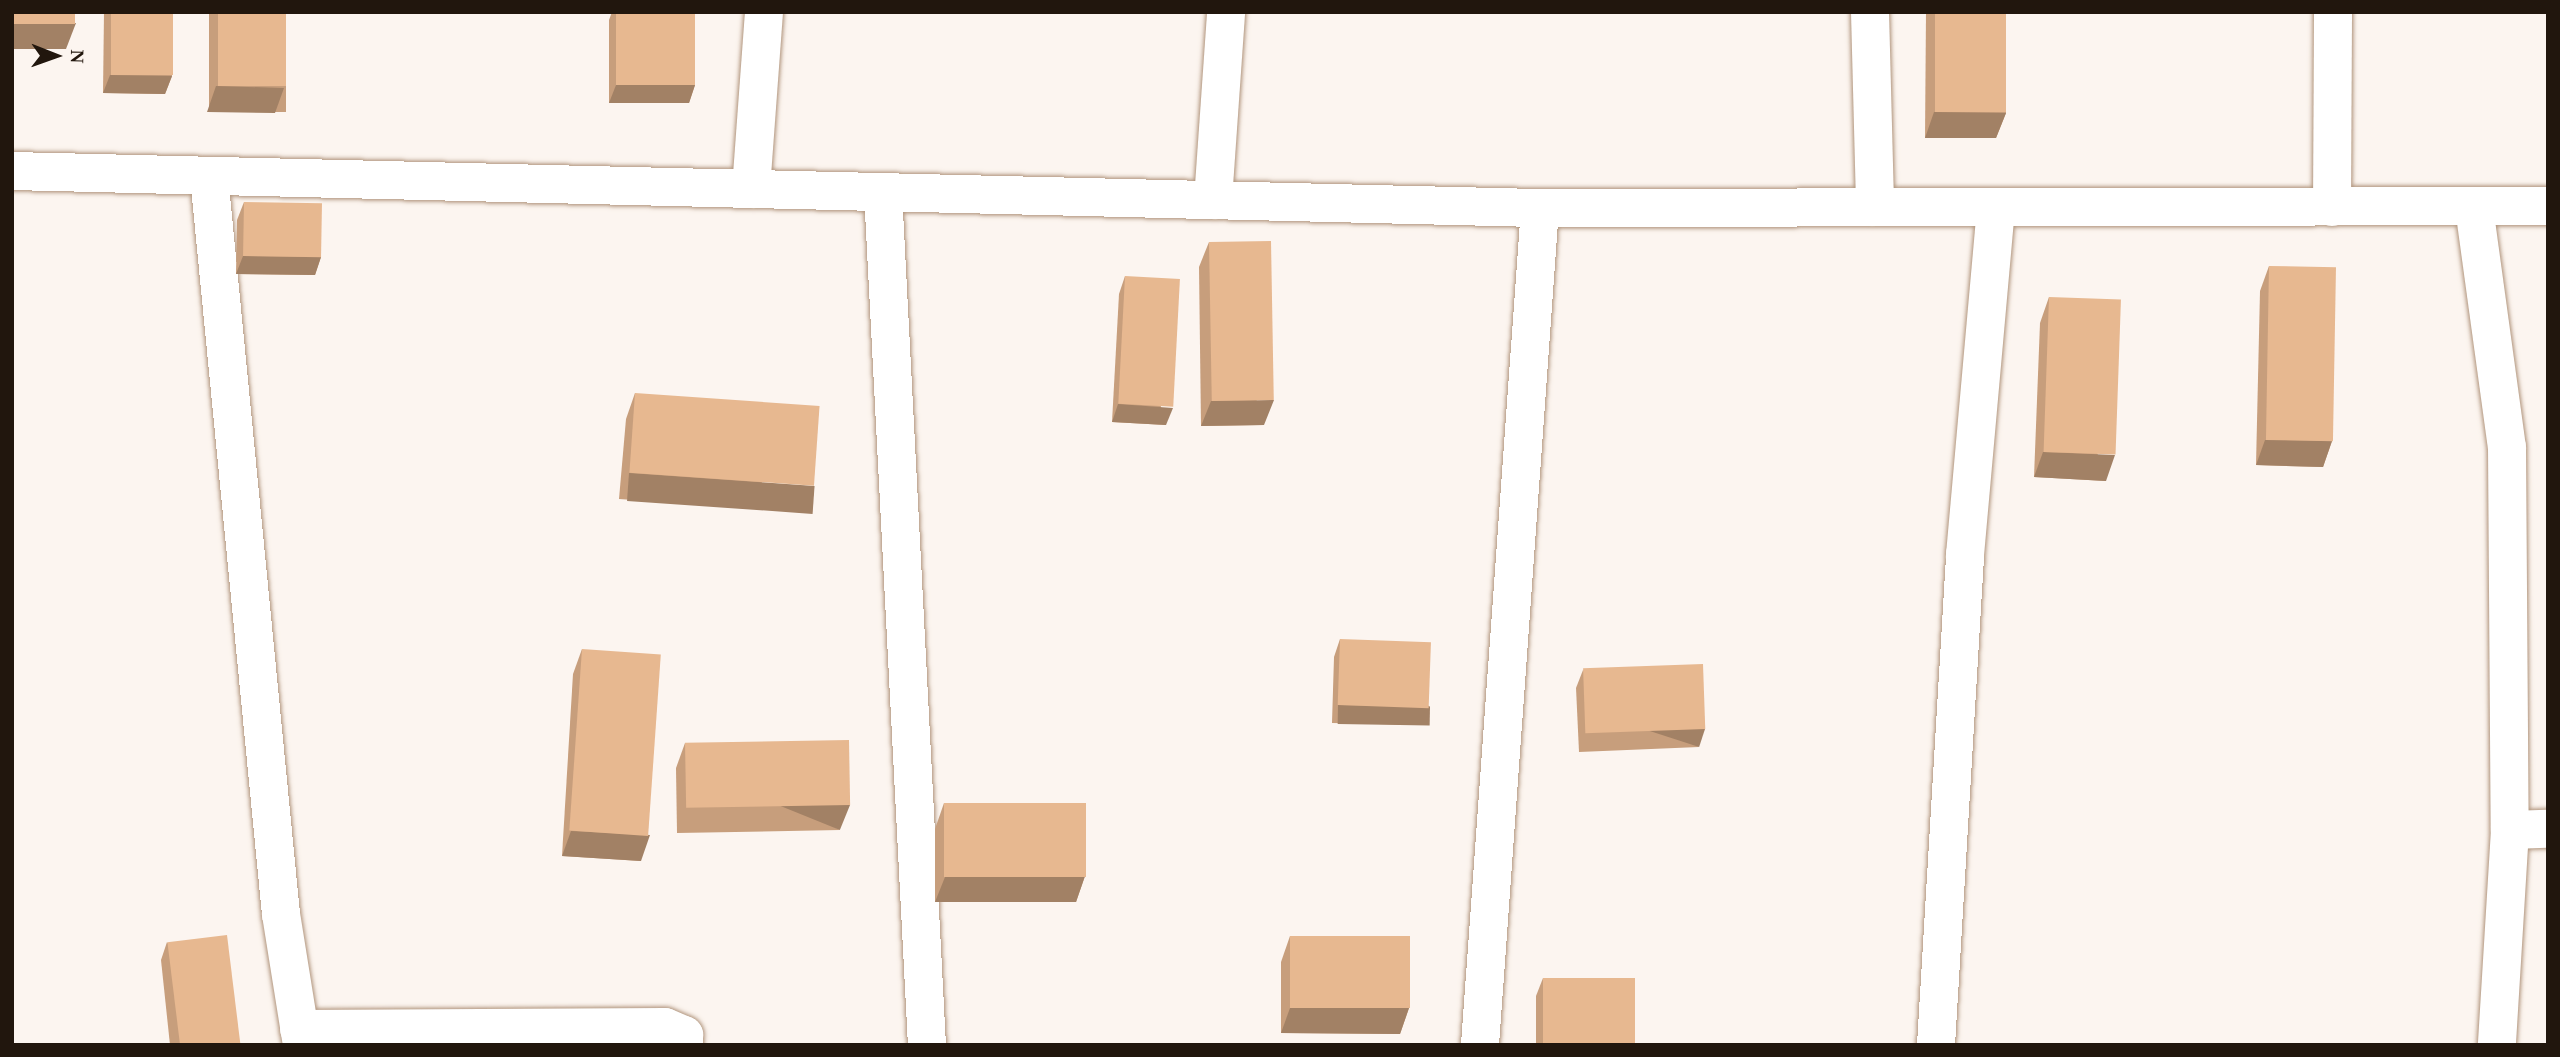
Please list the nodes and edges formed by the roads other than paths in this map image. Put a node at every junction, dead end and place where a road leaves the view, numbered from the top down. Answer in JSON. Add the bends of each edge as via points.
{"nodes":[{"id":1,"x":764,"y":12,"type":"edge"},
{"id":2,"x":1226,"y":12,"type":"edge"},
{"id":3,"x":1870,"y":12,"type":"edge"},
{"id":4,"x":2333,"y":12,"type":"edge"},
{"id":5,"x":12,"y":172,"type":"edge"},
{"id":6,"x":209,"y":176,"type":"junction"},
{"id":7,"x":751,"y":189,"type":"junction"},
{"id":8,"x":883,"y":192,"type":"junction"},
{"id":9,"x":1213,"y":200,"type":"junction"},
{"id":10,"x":2474,"y":206,"type":"junction"},
{"id":11,"x":2548,"y":206,"type":"edge"},
{"id":12,"x":1875,"y":207,"type":"junction"},
{"id":13,"x":1996,"y":207,"type":"junction"},
{"id":14,"x":2332,"y":207,"type":"junction"},
{"id":15,"x":1540,"y":208,"type":"junction"},
{"id":16,"x":2548,"y":829,"type":"edge"},
{"id":17,"x":2510,"y":830,"type":"junction"},
{"id":18,"x":301,"y":1037,"type":"edge"},
{"id":19,"x":684,"y":1045,"type":"edge"},
{"id":20,"x":927,"y":1045,"type":"edge"},
{"id":21,"x":1480,"y":1045,"type":"edge"},
{"id":22,"x":1936,"y":1045,"type":"edge"},
{"id":23,"x":2497,"y":1045,"type":"edge"}],
"edges":[{"from":1,"to":7,"type":"street"},
{"from":2,"to":9,"type":"street"},
{"from":3,"to":12,"type":"street"},
{"from":4,"to":14,"type":"street"},
{"from":5,"to":6,"type":"street"},
{"from":6,"to":7,"type":"street"},
{"from":6,"to":18,"type":"street","via":[[281,914]]},
{"from":7,"to":8,"type":"street"},
{"from":8,"to":9,"type":"street"},
{"from":8,"to":20,"type":"street"},
{"from":9,"to":15,"type":"street"},
{"from":10,"to":11,"type":"street"},
{"from":10,"to":14,"type":"street"},
{"from":10,"to":17,"type":"street","via":[[2507,447]]},
{"from":12,"to":13,"type":"street"},
{"from":12,"to":15,"type":"street"},
{"from":13,"to":14,"type":"street"},
{"from":13,"to":22,"type":"street","via":[[1965,555]]},
{"from":15,"to":21,"type":"street"},
{"from":16,"to":17,"type":"street"},
{"from":17,"to":23,"type":"street"},
{"from":18,"to":19,"type":"street","via":[[665,1027],[684,1035]]}]}
